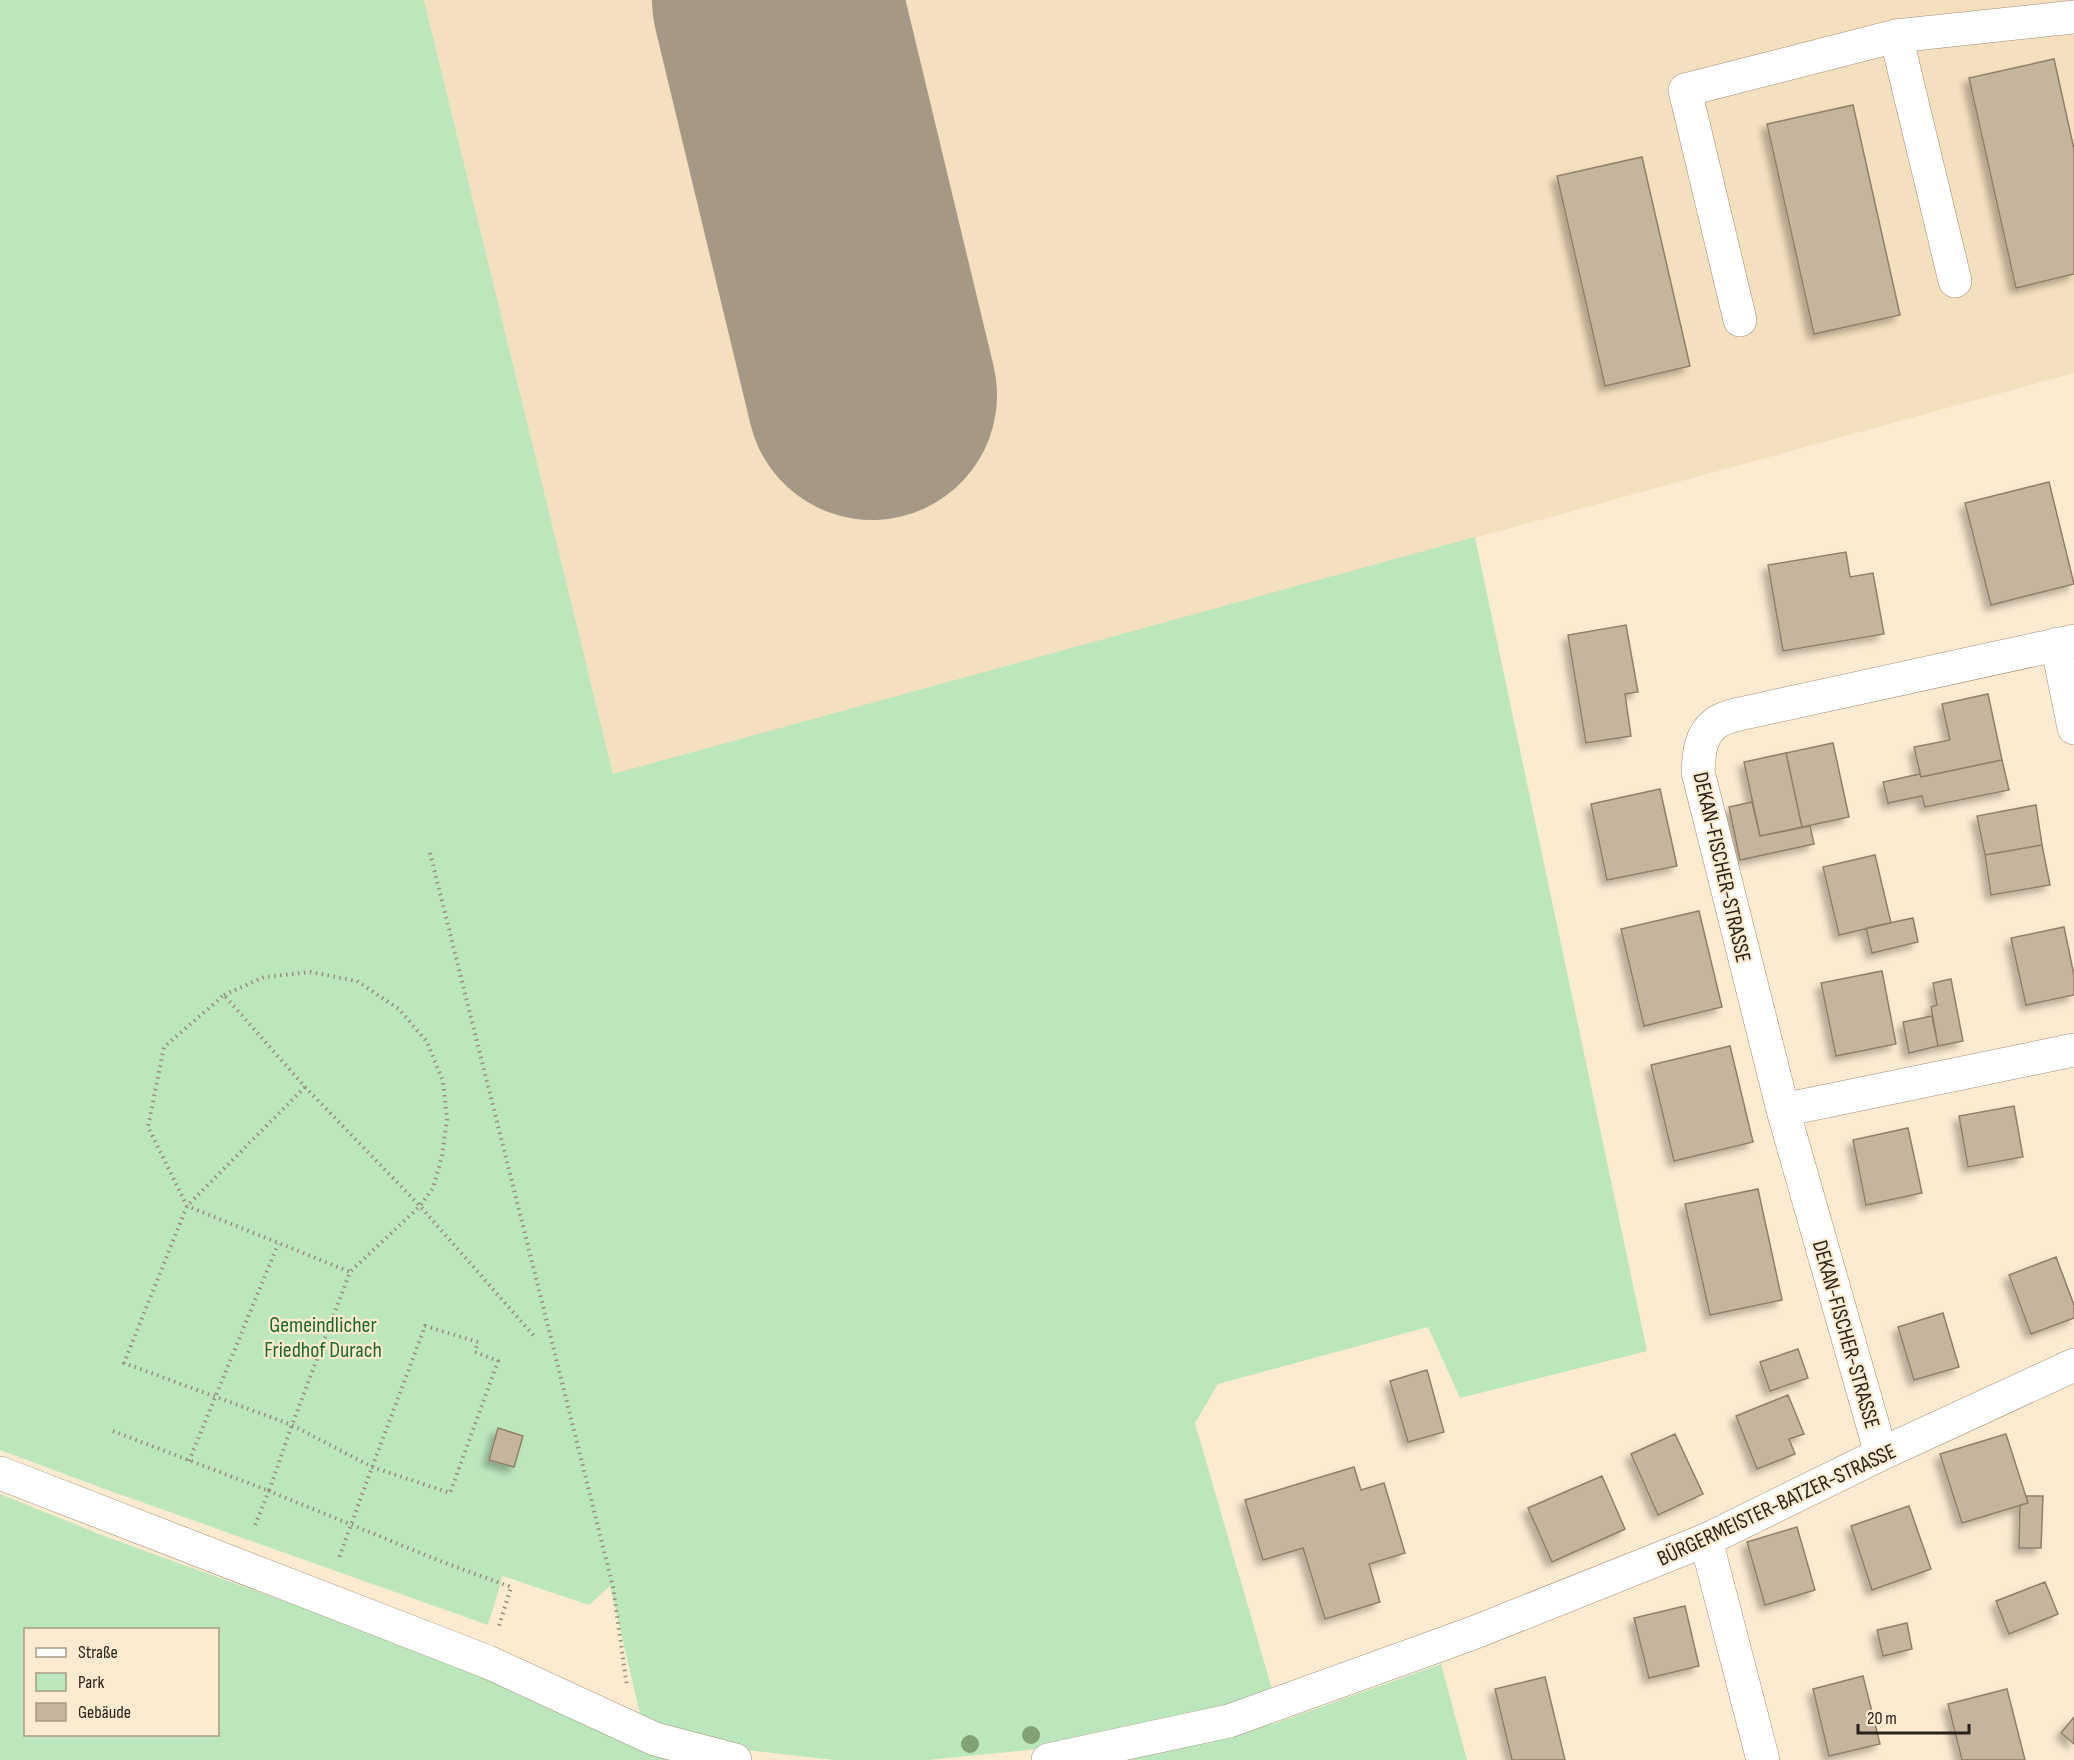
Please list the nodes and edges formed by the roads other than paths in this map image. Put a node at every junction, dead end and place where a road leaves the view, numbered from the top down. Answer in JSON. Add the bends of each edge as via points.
{"nodes":[{"id":1,"x":2074,"y":16,"type":"edge"},
{"id":2,"x":1896,"y":36,"type":"junction"},
{"id":3,"x":1955,"y":282,"type":"dead end"},
{"id":4,"x":1740,"y":320,"type":"dead end"},
{"id":5,"x":2066,"y":642,"type":"edge"},
{"id":6,"x":2074,"y":728,"type":"edge"},
{"id":7,"x":2074,"y":1050,"type":"edge"},
{"id":8,"x":1783,"y":1110,"type":"junction"},
{"id":9,"x":2074,"y":1365,"type":"edge"},
{"id":10,"x":1881,"y":1454,"type":"junction"},
{"id":11,"x":0,"y":1473,"type":"edge"},
{"id":12,"x":1706,"y":1540,"type":"junction"},
{"id":13,"x":735,"y":1760,"type":"edge"},
{"id":14,"x":1048,"y":1760,"type":"edge"},
{"id":15,"x":1763,"y":1760,"type":"edge"}],
"edges":[{"from":1,"to":2,"type":"street"},
{"from":2,"to":3,"type":"street"},
{"from":2,"to":4,"type":"street","via":[[1685,90]]},
{"from":5,"to":6,"type":"street","name":"DEKAN-FISCHER-STRASSE"},
{"from":5,"to":8,"type":"street","name":"DEKAN-FISCHER-STRASSE","via":[[1735,715],[1716,723],[1705,735],[1699,750],[1698,772]]},
{"from":7,"to":8,"type":"street"},
{"from":8,"to":10,"type":"street","name":"DEKAN-FISCHER-STRASSE"},
{"from":9,"to":10,"type":"street","name":"BÜRGERMEISTER-BATZER-STRASSE"},
{"from":10,"to":12,"type":"street","name":"BÜRGERMEISTER-BATZER-STRASSE"},
{"from":11,"to":13,"type":"street","via":[[488,1662],[655,1739]]},
{"from":12,"to":14,"type":"street","name":"BÜRGERMEISTER-BATZER-STRASSE","via":[[1473,1633],[1229,1721]]},
{"from":12,"to":15,"type":"street"}]}
